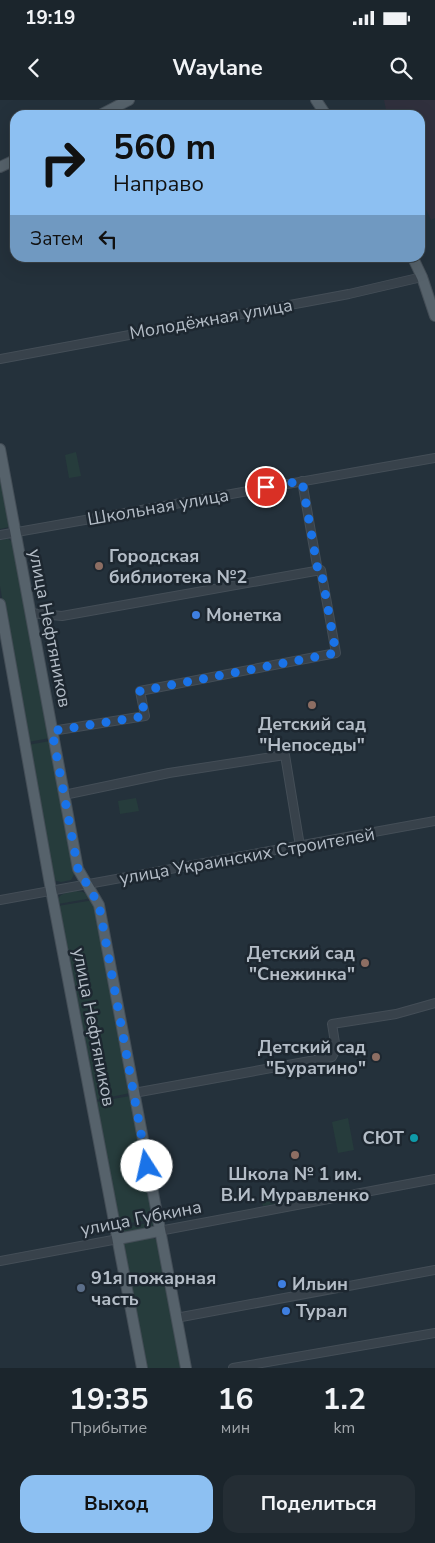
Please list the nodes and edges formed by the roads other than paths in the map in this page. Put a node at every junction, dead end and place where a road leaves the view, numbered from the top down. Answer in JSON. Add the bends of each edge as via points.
{"nodes":[{"id":1,"x":129,"y":100,"type":"edge"},
{"id":2,"x":110,"y":110,"type":"edge"},
{"id":3,"x":415,"y":262,"type":"edge"},
{"id":4,"x":422,"y":277,"type":"junction"},
{"id":5,"x":435,"y":316,"type":"edge"},
{"id":6,"x":0,"y":359,"type":"edge"},
{"id":7,"x":0,"y":449,"type":"edge"},
{"id":8,"x":435,"y":458,"type":"edge"},
{"id":9,"x":302,"y":481,"type":"junction"},
{"id":10,"x":15,"y":533,"type":"junction"},
{"id":11,"x":0,"y":536,"type":"edge"},
{"id":12,"x":319,"y":570,"type":"junction"},
{"id":13,"x":0,"y":604,"type":"edge"},
{"id":14,"x":30,"y":613,"type":"junction"},
{"id":15,"x":52,"y":731,"type":"junction"},
{"id":16,"x":64,"y":795,"type":"junction"},
{"id":17,"x":435,"y":821,"type":"edge"},
{"id":18,"x":300,"y":846,"type":"junction"},
{"id":19,"x":87,"y":885,"type":"junction"},
{"id":20,"x":51,"y":890,"type":"junction"},
{"id":21,"x":0,"y":900,"type":"edge"},
{"id":22,"x":435,"y":1003,"type":"edge"},
{"id":23,"x":134,"y":1093,"type":"junction"},
{"id":24,"x":435,"y":1180,"type":"edge"},
{"id":25,"x":159,"y":1231,"type":"junction"},
{"id":26,"x":118,"y":1239,"type":"junction"},
{"id":27,"x":0,"y":1261,"type":"edge"},
{"id":28,"x":435,"y":1270,"type":"edge"},
{"id":29,"x":176,"y":1318,"type":"junction"},
{"id":30,"x":435,"y":1333,"type":"edge"},
{"id":31,"x":142,"y":1368,"type":"edge"},
{"id":32,"x":186,"y":1368,"type":"edge"},
{"id":33,"x":233,"y":1368,"type":"edge"}],
"edges":[{"from":1,"to":2,"type":"main road"},
{"from":3,"to":4,"type":"main road"},
{"from":4,"to":5,"type":"main road"},
{"from":4,"to":6,"type":"street","name":"Молодёжная улица","via":[[358,292]]},
{"from":7,"to":10,"type":"main road","name":"улица Нефтяников"},
{"from":8,"to":9,"type":"street","name":"Школьная улица"},
{"from":9,"to":10,"type":"street","name":"Школьная улица"},
{"from":9,"to":12,"type":"street"},
{"from":10,"to":11,"type":"street","name":"Школьная улица"},
{"from":10,"to":14,"type":"main road","name":"улица Нефтяников"},
{"from":12,"to":14,"type":"street","via":[[62,616]]},
{"from":12,"to":15,"type":"street","via":[[336,653],[140,691],[145,716]]},
{"from":13,"to":20,"type":"main road","name":"улица Нефтяников"},
{"from":14,"to":15,"type":"main road","name":"улица Нефтяников"},
{"from":15,"to":16,"type":"main road","name":"улица Нефтяников"},
{"from":16,"to":18,"type":"street","via":[[187,770],[285,755]]},
{"from":16,"to":19,"type":"main road","name":"улица Нефтяников","via":[[78,869]]},
{"from":17,"to":18,"type":"street","name":"улица Украинских Строителей"},
{"from":18,"to":19,"type":"street","name":"улица Украинских Строителей"},
{"from":19,"to":20,"type":"street","name":"улица Украинских Строителей"},
{"from":19,"to":23,"type":"main road","name":"улица Нефтяников","via":[[99,905]]},
{"from":20,"to":21,"type":"street","name":"улица Украинских Строителей"},
{"from":20,"to":26,"type":"main road","name":"улица Нефтяников"},
{"from":22,"to":23,"type":"street","via":[[396,1014],[332,1024],[336,1049],[332,1057]]},
{"from":23,"to":25,"type":"main road","name":"улица Нефтяников"},
{"from":24,"to":25,"type":"street","name":"улица Губкина"},
{"from":25,"to":26,"type":"main road","name":"улица Губкина"},
{"from":25,"to":29,"type":"main road","name":"улица Нефтяников"},
{"from":26,"to":27,"type":"street","name":"улица Губкина"},
{"from":26,"to":31,"type":"main road","name":"улица Нефтяников"},
{"from":28,"to":29,"type":"street"},
{"from":29,"to":32,"type":"main road","name":"улица Нефтяников"},
{"from":30,"to":33,"type":"street"}]}
